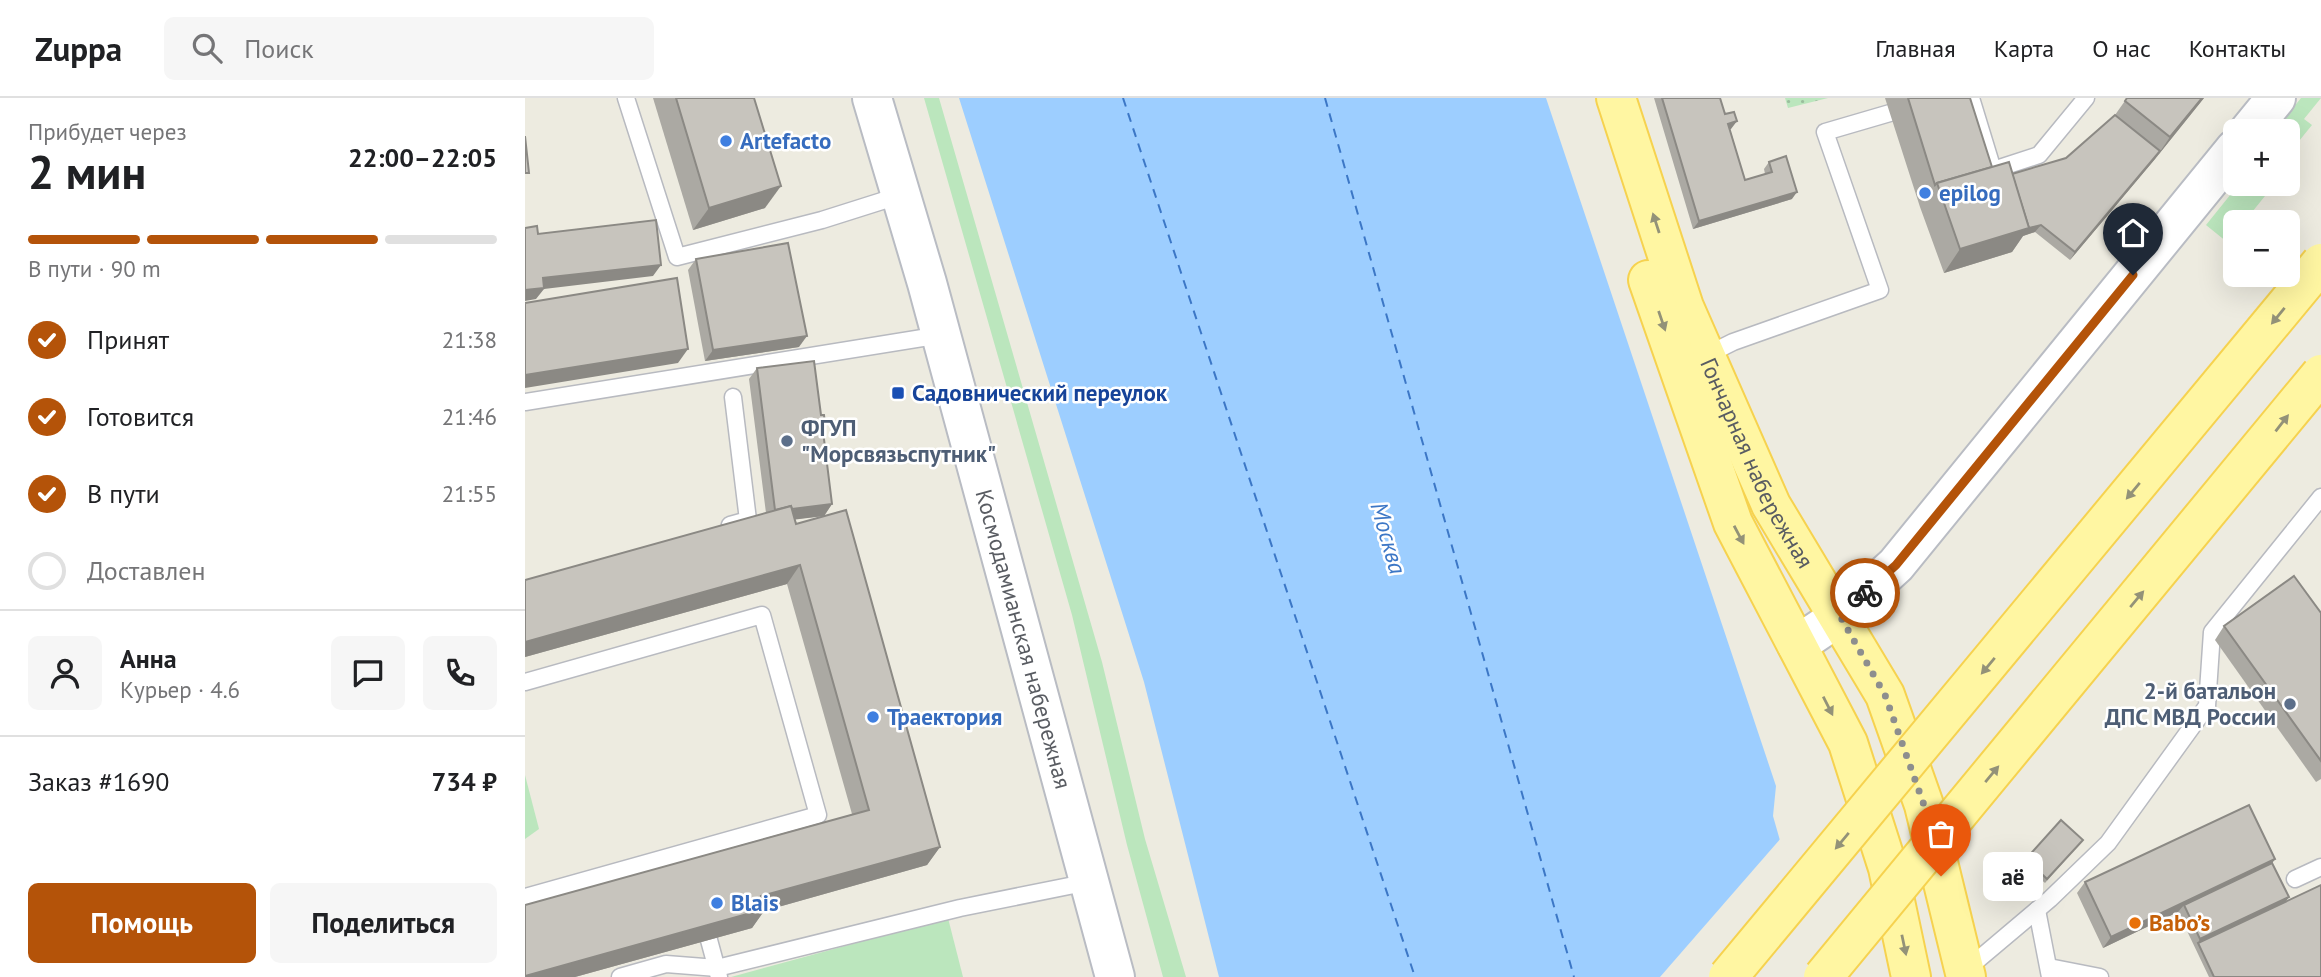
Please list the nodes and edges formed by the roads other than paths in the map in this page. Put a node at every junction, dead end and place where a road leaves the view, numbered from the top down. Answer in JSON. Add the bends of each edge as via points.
{"nodes":[{"id":1,"x":626,"y":98,"type":"edge"},
{"id":2,"x":872,"y":98,"type":"edge"},
{"id":3,"x":1591,"y":98,"type":"edge"},
{"id":4,"x":1616,"y":98,"type":"edge"},
{"id":5,"x":1971,"y":98,"type":"edge"},
{"id":6,"x":2085,"y":98,"type":"edge"},
{"id":7,"x":2276,"y":98,"type":"edge"},
{"id":8,"x":1891,"y":113,"type":"dead end"},
{"id":9,"x":2259,"y":119,"type":"edge"},
{"id":10,"x":2223,"y":164,"type":"edge"},
{"id":11,"x":901,"y":195,"type":"junction"},
{"id":12,"x":2321,"y":263,"type":"edge"},
{"id":13,"x":941,"y":335,"type":"junction"},
{"id":14,"x":1705,"y":356,"type":"junction"},
{"id":15,"x":2321,"y":374,"type":"edge"},
{"id":16,"x":733,"y":397,"type":"dead end"},
{"id":17,"x":525,"y":402,"type":"edge"},
{"id":18,"x":2321,"y":497,"type":"edge"},
{"id":19,"x":710,"y":530,"type":"edge"},
{"id":20,"x":1840,"y":616,"type":"junction"},
{"id":21,"x":1797,"y":645,"type":"junction"},
{"id":22,"x":525,"y":682,"type":"edge"},
{"id":23,"x":2321,"y":867,"type":"edge"},
{"id":24,"x":2295,"y":879,"type":"dead end"},
{"id":25,"x":1089,"y":881,"type":"junction"},
{"id":26,"x":525,"y":897,"type":"edge"},
{"id":27,"x":2037,"y":910,"type":"junction"},
{"id":28,"x":709,"y":940,"type":"edge"},
{"id":29,"x":2049,"y":972,"type":"edge"},
{"id":30,"x":718,"y":973,"type":"edge"},
{"id":31,"x":1965,"y":974,"type":"edge"},
{"id":32,"x":620,"y":977,"type":"edge"},
{"id":33,"x":1115,"y":977,"type":"edge"},
{"id":34,"x":1728,"y":977,"type":"edge"},
{"id":35,"x":1823,"y":977,"type":"edge"},
{"id":36,"x":1911,"y":977,"type":"edge"},
{"id":37,"x":2100,"y":977,"type":"edge"}],
"edges":[{"from":1,"to":11,"type":"lane","via":[[677,257]]},
{"from":2,"to":11,"type":"main road","name":"Космодамианская набережная"},
{"from":3,"to":21,"type":"main road","name":"Гончарная набережная","one_way":true,"via":[[1720,489]]},
{"from":14,"to":4,"type":"main road","name":"Гончарная набережная","one_way":true,"via":[[1669,264]]},
{"from":5,"to":6,"type":"lane","via":[[1993,170],[2039,155]]},
{"from":7,"to":9,"type":"main road"},
{"from":8,"to":14,"type":"lane","via":[[1825,132],[1880,290]]},
{"from":10,"to":20,"type":"main road","via":[[1896,565]]},
{"from":11,"to":13,"type":"main road","name":"Космодамианская набережная"},
{"from":12,"to":34,"type":"main road","one_way":true,"bridge":true},
{"from":13,"to":17,"type":"lane"},
{"from":13,"to":25,"type":"main road","name":"Космодамианская набережная"},
{"from":14,"to":20,"type":"main road","name":"Гончарная набережная","via":[[1771,505]]},
{"from":35,"to":15,"type":"main road","one_way":true,"bridge":true},
{"from":16,"to":19,"type":"lane","via":[[748,520]]},
{"from":18,"to":27,"type":"lane","via":[[2212,632],[2207,706],[2108,843]]},
{"from":20,"to":21,"type":"main road"},
{"from":20,"to":31,"type":"main road","name":"Гончарная набережная","via":[[1885,695],[1920,793]]},
{"from":21,"to":36,"type":"main road","name":"Гончарная набережная","one_way":true,"via":[[1848,743],[1888,868]]},
{"from":22,"to":26,"type":"lane","via":[[762,615],[818,815],[686,858]]},
{"from":23,"to":24,"type":"lane"},
{"from":25,"to":30,"type":"lane","via":[[960,908]]},
{"from":25,"to":33,"type":"main road","name":"Космодамианская набережная"},
{"from":27,"to":29,"type":"lane"},
{"from":27,"to":31,"type":"lane"},
{"from":28,"to":30,"type":"lane"},
{"from":29,"to":37,"type":"lane"},
{"from":30,"to":32,"type":"lane","via":[[666,964]]}]}
